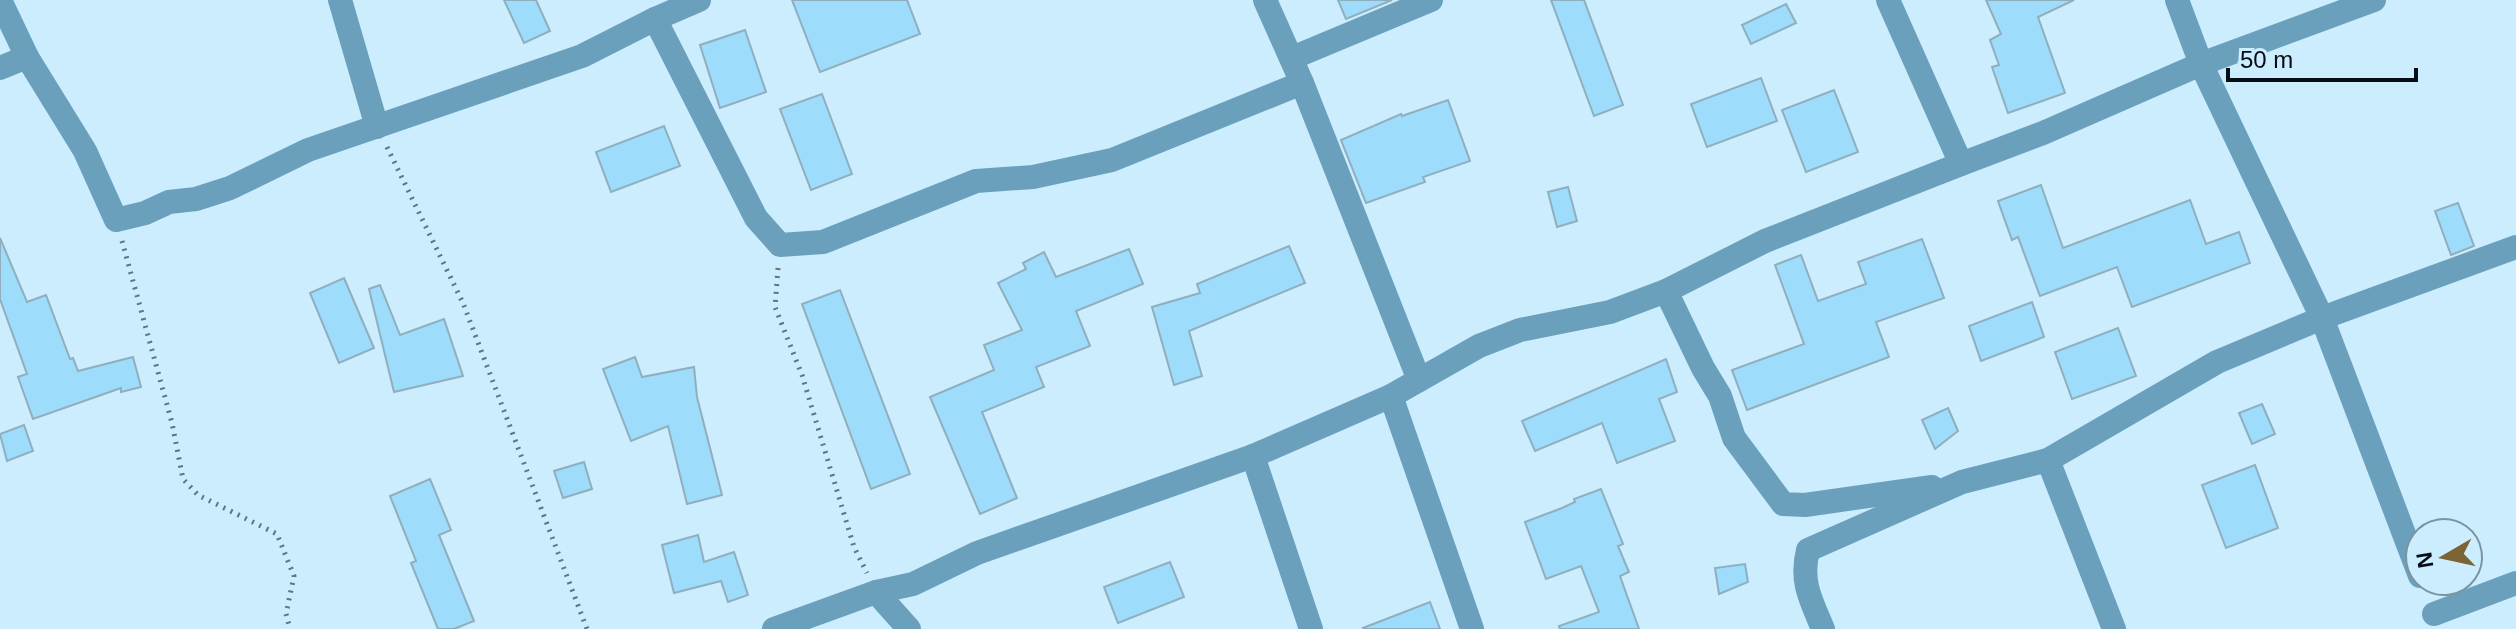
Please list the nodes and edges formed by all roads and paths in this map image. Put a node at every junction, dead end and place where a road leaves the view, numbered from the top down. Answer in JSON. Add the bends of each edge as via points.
{"nodes":[{"id":1,"x":0,"y":0,"type":"edge"},
{"id":2,"x":340,"y":0,"type":"edge"},
{"id":3,"x":699,"y":0,"type":"edge"},
{"id":4,"x":1265,"y":0,"type":"edge"},
{"id":5,"x":1431,"y":0,"type":"edge"},
{"id":6,"x":1888,"y":0,"type":"edge"},
{"id":7,"x":2177,"y":0,"type":"edge"},
{"id":8,"x":2374,"y":0,"type":"edge"},
{"id":9,"x":655,"y":19,"type":"junction"},
{"id":10,"x":27,"y":57,"type":"junction"},
{"id":11,"x":1292,"y":58,"type":"junction"},
{"id":12,"x":2201,"y":64,"type":"junction"},
{"id":13,"x":0,"y":68,"type":"edge"},
{"id":14,"x":1302,"y":83,"type":"junction"},
{"id":15,"x":377,"y":127,"type":"junction"},
{"id":16,"x":1961,"y":164,"type":"junction"},
{"id":17,"x":116,"y":220,"type":"junction"},
{"id":18,"x":780,"y":245,"type":"junction"},
{"id":19,"x":2516,"y":247,"type":"edge"},
{"id":20,"x":1666,"y":291,"type":"junction"},
{"id":21,"x":2322,"y":318,"type":"junction"},
{"id":22,"x":1419,"y":380,"type":"junction"},
{"id":23,"x":1391,"y":396,"type":"junction"},
{"id":24,"x":1253,"y":456,"type":"junction"},
{"id":25,"x":2048,"y":460,"type":"junction"},
{"id":26,"x":1962,"y":482,"type":"junction"},
{"id":27,"x":2404,"y":534,"type":"edge"},
{"id":28,"x":2516,"y":583,"type":"edge"},
{"id":29,"x":876,"y":592,"type":"junction"},
{"id":30,"x":2428,"y":597,"type":"edge"},
{"id":31,"x":2437,"y":622,"type":"edge"},
{"id":32,"x":290,"y":629,"type":"edge"},
{"id":33,"x":587,"y":629,"type":"edge"},
{"id":34,"x":774,"y":629,"type":"edge"},
{"id":35,"x":909,"y":629,"type":"edge"},
{"id":36,"x":1311,"y":629,"type":"edge"},
{"id":37,"x":1472,"y":629,"type":"edge"},
{"id":38,"x":1823,"y":629,"type":"edge"},
{"id":39,"x":2114,"y":629,"type":"edge"}],
"edges":[{"from":1,"to":10,"type":"street"},
{"from":2,"to":15,"type":"street"},
{"from":3,"to":9,"type":"street"},
{"from":4,"to":11,"type":"street"},
{"from":5,"to":11,"type":"street"},
{"from":6,"to":16,"type":"street"},
{"from":7,"to":12,"type":"street"},
{"from":8,"to":12,"type":"street"},
{"from":9,"to":15,"type":"street","via":[[582,56]]},
{"from":9,"to":18,"type":"street","via":[[756,218]]},
{"from":10,"to":13,"type":"street"},
{"from":10,"to":17,"type":"street","via":[[85,151]]},
{"from":11,"to":14,"type":"street"},
{"from":12,"to":16,"type":"street"},
{"from":12,"to":21,"type":"street"},
{"from":14,"to":18,"type":"street","via":[[1112,160],[1033,177],[976,181],[823,242]]},
{"from":14,"to":22,"type":"street"},
{"from":15,"to":17,"type":"street","via":[[308,150],[230,188]]},
{"from":15,"to":33,"type":"path","via":[[463,303]]},
{"from":16,"to":20,"type":"street","via":[[1765,241]]},
{"from":17,"to":32,"type":"path","via":[[183,479],[198,495],[277,534],[294,576],[286,614]]},
{"from":18,"to":29,"type":"path","via":[[775,307],[802,375],[854,547]]},
{"from":19,"to":21,"type":"street"},
{"from":20,"to":22,"type":"street","via":[[1610,312],[1520,330]]},
{"from":20,"to":26,"type":"street","via":[[1720,396],[1734,438],[1783,504]]},
{"from":21,"to":25,"type":"street","via":[[2217,362]]},
{"from":21,"to":27,"type":"street"},
{"from":22,"to":23,"type":"street"},
{"from":23,"to":24,"type":"street"},
{"from":23,"to":37,"type":"street"},
{"from":24,"to":29,"type":"street","via":[[977,553],[913,584]]},
{"from":24,"to":36,"type":"street"},
{"from":25,"to":26,"type":"street"},
{"from":25,"to":39,"type":"street"},
{"from":26,"to":38,"type":"street","via":[[1808,550],[1803,569]]},
{"from":28,"to":31,"type":"street"},
{"from":29,"to":34,"type":"street"},
{"from":29,"to":35,"type":"street"},
{"from":30,"to":31,"type":"street"}]}
